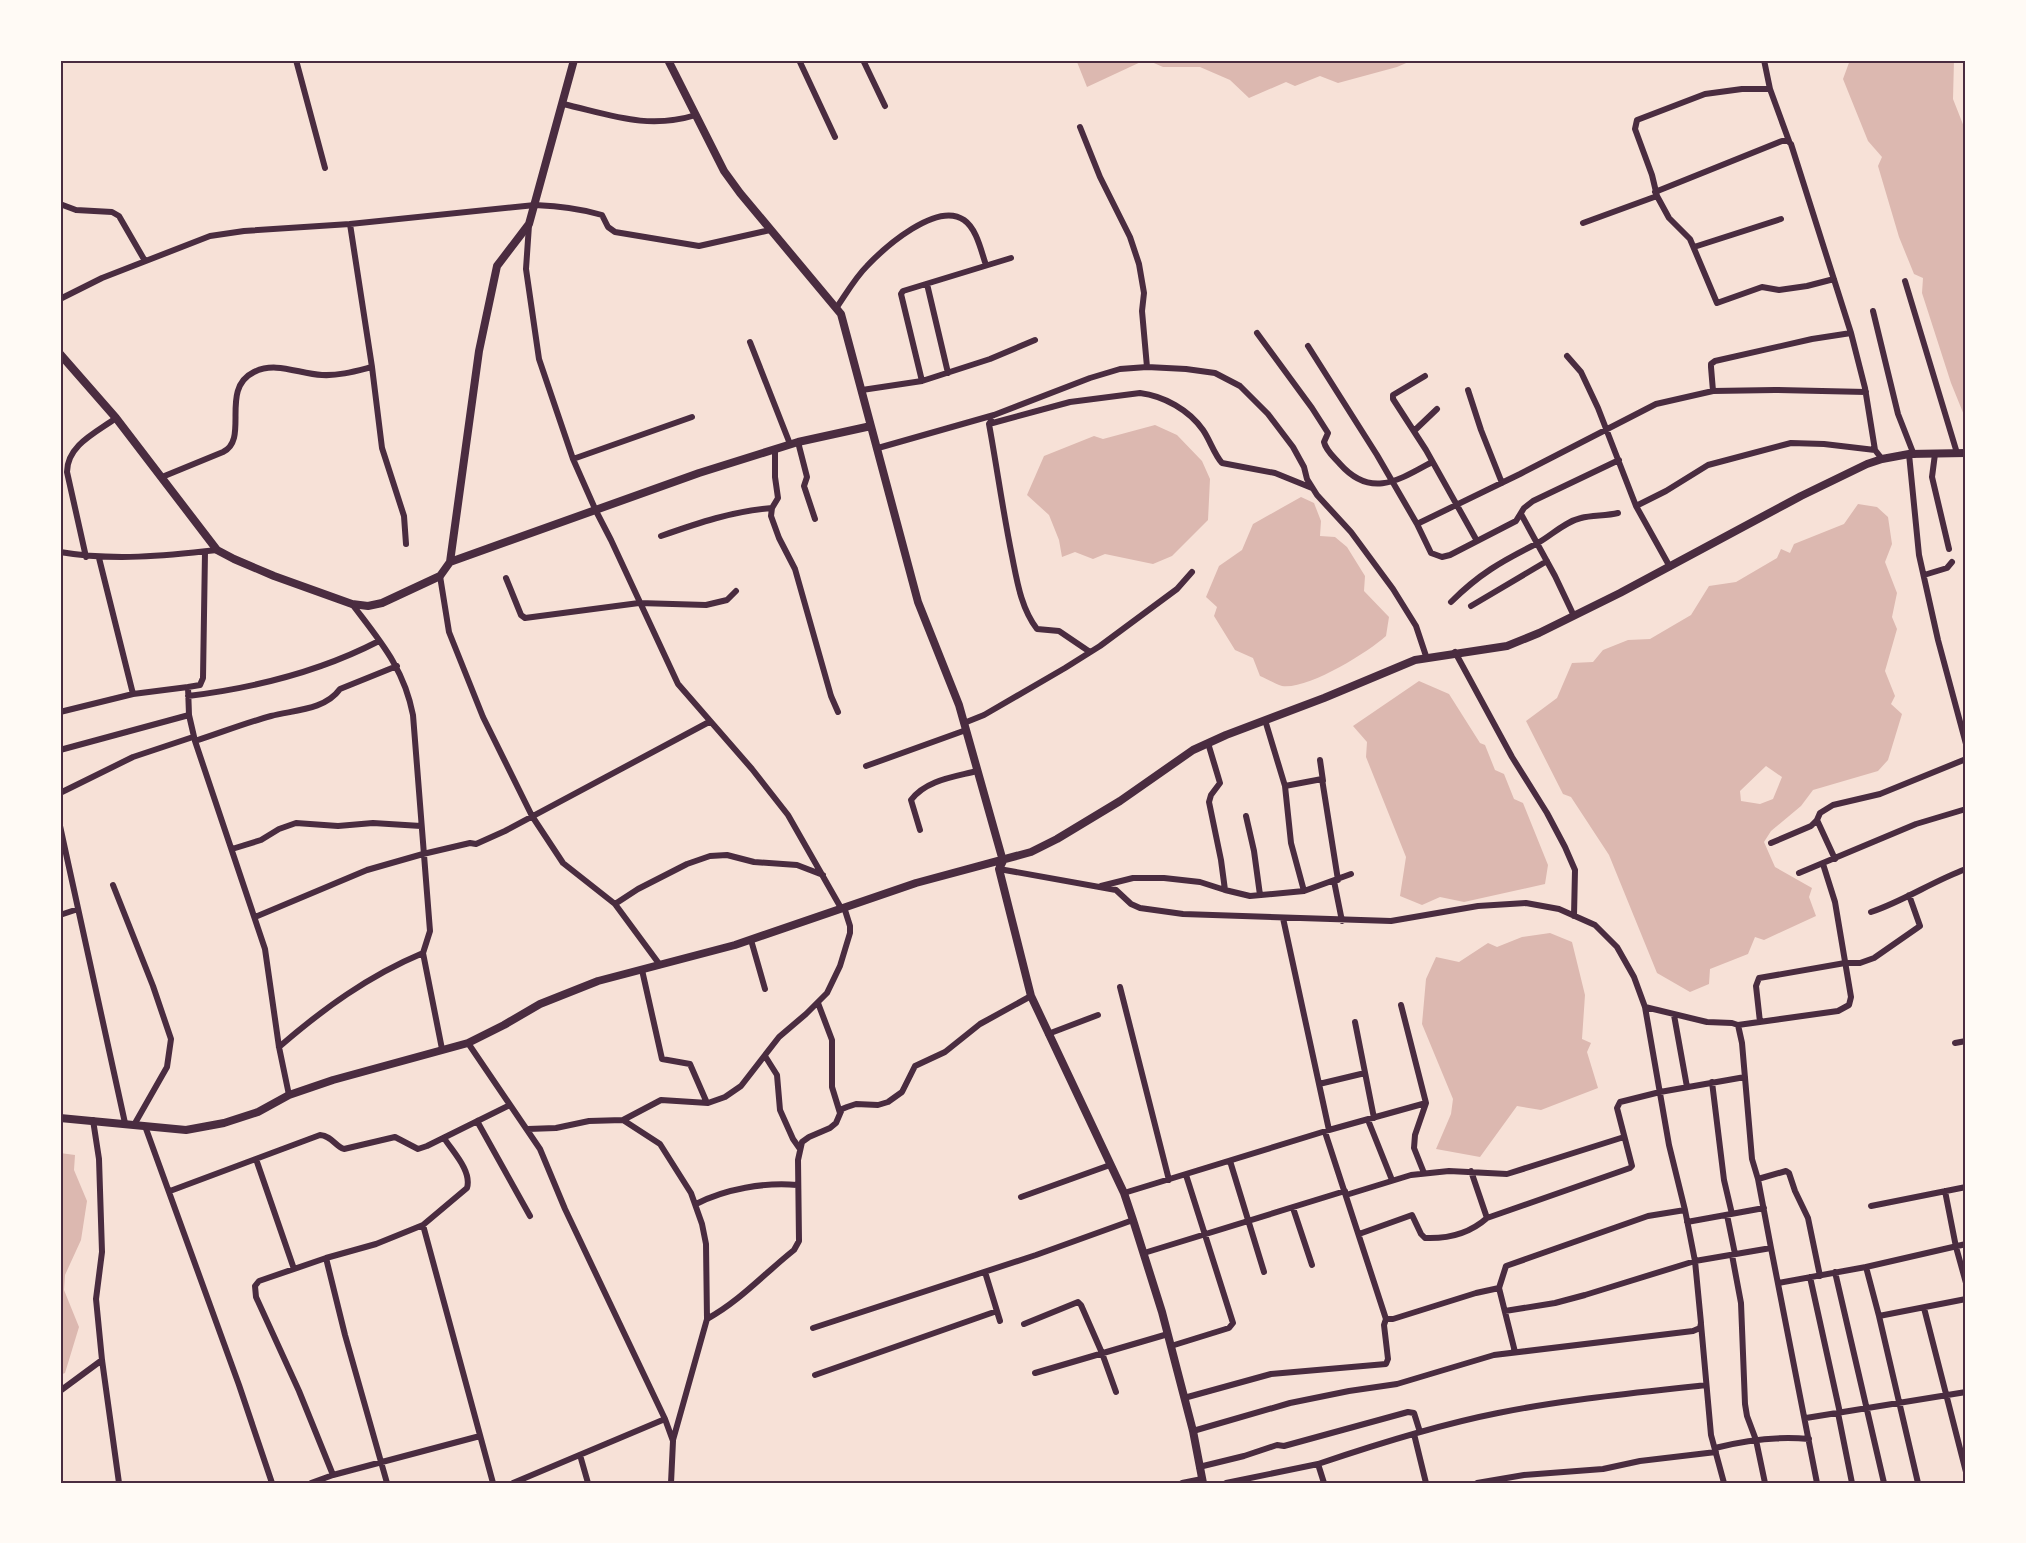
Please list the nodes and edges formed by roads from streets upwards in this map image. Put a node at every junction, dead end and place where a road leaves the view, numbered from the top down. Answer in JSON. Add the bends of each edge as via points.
{"nodes":[{"id":1,"x":296,"y":60,"type":"edge"},
{"id":2,"x":574,"y":60,"type":"edge"},
{"id":3,"x":668,"y":60,"type":"edge"},
{"id":4,"x":799,"y":60,"type":"edge"},
{"id":5,"x":863,"y":60,"type":"edge"},
{"id":6,"x":1764,"y":60,"type":"edge"},
{"id":7,"x":1770,"y":89,"type":"junction"},
{"id":8,"x":563,"y":104,"type":"junction"},
{"id":9,"x":885,"y":106,"type":"dead end"},
{"id":10,"x":696,"y":115,"type":"junction"},
{"id":11,"x":1080,"y":127,"type":"dead end"},
{"id":12,"x":834,"y":137,"type":"dead end"},
{"id":13,"x":1789,"y":141,"type":"junction"},
{"id":14,"x":325,"y":168,"type":"dead end"},
{"id":15,"x":1656,"y":194,"type":"junction"},
{"id":16,"x":60,"y":204,"type":"edge"},
{"id":17,"x":535,"y":205,"type":"junction"},
{"id":18,"x":1782,"y":219,"type":"dead end"},
{"id":19,"x":1583,"y":223,"type":"dead end"},
{"id":20,"x":350,"y":224,"type":"junction"},
{"id":21,"x":529,"y":224,"type":"junction"},
{"id":22,"x":770,"y":230,"type":"junction"},
{"id":23,"x":1694,"y":247,"type":"junction"},
{"id":24,"x":1011,"y":258,"type":"dead end"},
{"id":25,"x":145,"y":261,"type":"junction"},
{"id":26,"x":986,"y":265,"type":"junction"},
{"id":27,"x":1834,"y":279,"type":"junction"},
{"id":28,"x":1905,"y":281,"type":"dead end"},
{"id":29,"x":927,"y":284,"type":"junction"},
{"id":30,"x":60,"y":299,"type":"edge"},
{"id":31,"x":837,"y":307,"type":"junction"},
{"id":32,"x":1873,"y":311,"type":"dead end"},
{"id":33,"x":1257,"y":333,"type":"dead end"},
{"id":34,"x":1851,"y":333,"type":"junction"},
{"id":35,"x":1035,"y":340,"type":"dead end"},
{"id":36,"x":750,"y":342,"type":"dead end"},
{"id":37,"x":1308,"y":346,"type":"dead end"},
{"id":38,"x":60,"y":354,"type":"edge"},
{"id":39,"x":1567,"y":356,"type":"dead end"},
{"id":40,"x":1147,"y":367,"type":"junction"},
{"id":41,"x":372,"y":368,"type":"junction"},
{"id":42,"x":948,"y":373,"type":"junction"},
{"id":43,"x":1425,"y":376,"type":"dead end"},
{"id":44,"x":922,"y":381,"type":"junction"},
{"id":45,"x":862,"y":390,"type":"junction"},
{"id":46,"x":1468,"y":390,"type":"dead end"},
{"id":47,"x":1713,"y":391,"type":"junction"},
{"id":48,"x":1866,"y":392,"type":"junction"},
{"id":49,"x":1437,"y":409,"type":"dead end"},
{"id":50,"x":994,"y":415,"type":"junction"},
{"id":51,"x":692,"y":417,"type":"dead end"},
{"id":52,"x":117,"y":418,"type":"junction"},
{"id":53,"x":989,"y":424,"type":"junction"},
{"id":54,"x":871,"y":426,"type":"junction"},
{"id":55,"x":1414,"y":431,"type":"junction"},
{"id":56,"x":1606,"y":431,"type":"junction"},
{"id":57,"x":794,"y":443,"type":"junction"},
{"id":58,"x":879,"y":448,"type":"junction"},
{"id":59,"x":776,"y":449,"type":"junction"},
{"id":60,"x":1875,"y":450,"type":"junction"},
{"id":61,"x":1962,"y":453,"type":"edge"},
{"id":62,"x":1935,"y":454,"type":"junction"},
{"id":63,"x":1911,"y":455,"type":"junction"},
{"id":64,"x":573,"y":459,"type":"junction"},
{"id":65,"x":1882,"y":459,"type":"junction"},
{"id":66,"x":1619,"y":460,"type":"junction"},
{"id":67,"x":1432,"y":462,"type":"junction"},
{"id":68,"x":162,"y":477,"type":"junction"},
{"id":69,"x":1393,"y":483,"type":"junction"},
{"id":70,"x":1502,"y":483,"type":"junction"},
{"id":71,"x":1313,"y":488,"type":"junction"},
{"id":72,"x":1457,"y":505,"type":"junction"},
{"id":73,"x":1636,"y":506,"type":"junction"},
{"id":74,"x":772,"y":508,"type":"junction"},
{"id":75,"x":596,"y":511,"type":"junction"},
{"id":76,"x":1618,"y":513,"type":"dead end"},
{"id":77,"x":1521,"y":514,"type":"junction"},
{"id":78,"x":815,"y":519,"type":"dead end"},
{"id":79,"x":1417,"y":524,"type":"junction"},
{"id":80,"x":661,"y":536,"type":"dead end"},
{"id":81,"x":1477,"y":541,"type":"junction"},
{"id":82,"x":406,"y":543,"type":"dead end"},
{"id":83,"x":1538,"y":543,"type":"junction"},
{"id":84,"x":1949,"y":549,"type":"dead end"},
{"id":85,"x":217,"y":550,"type":"junction"},
{"id":86,"x":60,"y":552,"type":"edge"},
{"id":87,"x":205,"y":552,"type":"junction"},
{"id":88,"x":86,"y":556,"type":"junction"},
{"id":89,"x":99,"y":558,"type":"junction"},
{"id":90,"x":1547,"y":561,"type":"junction"},
{"id":91,"x":450,"y":562,"type":"junction"},
{"id":92,"x":1952,"y":562,"type":"dead end"},
{"id":93,"x":1670,"y":567,"type":"junction"},
{"id":94,"x":1192,"y":572,"type":"dead end"},
{"id":95,"x":1924,"y":575,"type":"junction"},
{"id":96,"x":440,"y":576,"type":"junction"},
{"id":97,"x":507,"y":578,"type":"dead end"},
{"id":98,"x":736,"y":591,"type":"dead end"},
{"id":99,"x":1451,"y":602,"type":"dead end"},
{"id":100,"x":639,"y":603,"type":"junction"},
{"id":101,"x":351,"y":604,"type":"junction"},
{"id":102,"x":1471,"y":606,"type":"dead end"},
{"id":103,"x":1574,"y":616,"type":"junction"},
{"id":104,"x":379,"y":641,"type":"junction"},
{"id":105,"x":1090,"y":652,"type":"junction"},
{"id":106,"x":1455,"y":652,"type":"junction"},
{"id":107,"x":1427,"y":658,"type":"junction"},
{"id":108,"x":397,"y":666,"type":"junction"},
{"id":109,"x":188,"y":687,"type":"junction"},
{"id":110,"x":133,"y":694,"type":"junction"},
{"id":111,"x":189,"y":696,"type":"junction"},
{"id":112,"x":60,"y":712,"type":"edge"},
{"id":113,"x":838,"y":712,"type":"dead end"},
{"id":114,"x":189,"y":715,"type":"junction"},
{"id":115,"x":1264,"y":720,"type":"junction"},
{"id":116,"x":709,"y":722,"type":"junction"},
{"id":117,"x":965,"y":727,"type":"junction"},
{"id":118,"x":194,"y":739,"type":"junction"},
{"id":119,"x":1208,"y":743,"type":"junction"},
{"id":120,"x":1966,"y":744,"type":"edge"},
{"id":121,"x":60,"y":750,"type":"edge"},
{"id":122,"x":1966,"y":759,"type":"edge"},
{"id":123,"x":1320,"y":760,"type":"dead end"},
{"id":124,"x":866,"y":766,"type":"dead end"},
{"id":125,"x":977,"y":771,"type":"junction"},
{"id":126,"x":1323,"y":781,"type":"junction"},
{"id":127,"x":1285,"y":786,"type":"junction"},
{"id":128,"x":60,"y":793,"type":"edge"},
{"id":129,"x":1966,"y":809,"type":"edge"},
{"id":130,"x":532,"y":816,"type":"junction"},
{"id":131,"x":1245,"y":816,"type":"dead end"},
{"id":132,"x":1816,"y":820,"type":"junction"},
{"id":133,"x":60,"y":826,"type":"edge"},
{"id":134,"x":421,"y":826,"type":"junction"},
{"id":135,"x":921,"y":830,"type":"dead end"},
{"id":136,"x":1771,"y":843,"type":"dead end"},
{"id":137,"x":232,"y":849,"type":"junction"},
{"id":138,"x":423,"y":854,"type":"junction"},
{"id":139,"x":1835,"y":859,"type":"junction"},
{"id":140,"x":1823,"y":864,"type":"junction"},
{"id":141,"x":1001,"y":865,"type":"junction"},
{"id":142,"x":1966,"y":869,"type":"edge"},
{"id":143,"x":1800,"y":873,"type":"dead end"},
{"id":144,"x":1351,"y":874,"type":"dead end"},
{"id":145,"x":822,"y":875,"type":"junction"},
{"id":146,"x":1336,"y":881,"type":"junction"},
{"id":147,"x":113,"y":885,"type":"dead end"},
{"id":148,"x":1098,"y":887,"type":"junction"},
{"id":149,"x":1225,"y":890,"type":"junction"},
{"id":150,"x":1304,"y":891,"type":"junction"},
{"id":151,"x":1260,"y":895,"type":"junction"},
{"id":152,"x":1909,"y":896,"type":"junction"},
{"id":153,"x":615,"y":904,"type":"junction"},
{"id":154,"x":842,"y":907,"type":"junction"},
{"id":155,"x":78,"y":909,"type":"junction"},
{"id":156,"x":1871,"y":912,"type":"dead end"},
{"id":157,"x":60,"y":915,"type":"edge"},
{"id":158,"x":1574,"y":916,"type":"junction"},
{"id":159,"x":255,"y":917,"type":"junction"},
{"id":160,"x":1283,"y":918,"type":"junction"},
{"id":161,"x":1342,"y":921,"type":"junction"},
{"id":162,"x":751,"y":940,"type":"junction"},
{"id":163,"x":423,"y":953,"type":"junction"},
{"id":164,"x":1845,"y":963,"type":"junction"},
{"id":165,"x":660,"y":965,"type":"junction"},
{"id":166,"x":642,"y":970,"type":"junction"},
{"id":167,"x":1120,"y":987,"type":"dead end"},
{"id":168,"x":765,"y":989,"type":"dead end"},
{"id":169,"x":1031,"y":996,"type":"junction"},
{"id":170,"x":818,"y":1003,"type":"junction"},
{"id":171,"x":1401,"y":1005,"type":"dead end"},
{"id":172,"x":1645,"y":1007,"type":"junction"},
{"id":173,"x":1098,"y":1015,"type":"dead end"},
{"id":174,"x":1674,"y":1016,"type":"junction"},
{"id":175,"x":1355,"y":1022,"type":"dead end"},
{"id":176,"x":1760,"y":1022,"type":"junction"},
{"id":177,"x":1738,"y":1025,"type":"junction"},
{"id":178,"x":1048,"y":1034,"type":"junction"},
{"id":179,"x":1966,"y":1041,"type":"edge"},
{"id":180,"x":468,"y":1043,"type":"junction"},
{"id":181,"x":1955,"y":1043,"type":"dead end"},
{"id":182,"x":279,"y":1047,"type":"junction"},
{"id":183,"x":442,"y":1049,"type":"junction"},
{"id":184,"x":765,"y":1056,"type":"junction"},
{"id":185,"x":1365,"y":1073,"type":"junction"},
{"id":186,"x":1745,"y":1077,"type":"junction"},
{"id":187,"x":1712,"y":1082,"type":"junction"},
{"id":188,"x":1319,"y":1084,"type":"junction"},
{"id":189,"x":1687,"y":1087,"type":"junction"},
{"id":190,"x":1660,"y":1092,"type":"junction"},
{"id":191,"x":289,"y":1095,"type":"junction"},
{"id":192,"x":707,"y":1103,"type":"junction"},
{"id":193,"x":1426,"y":1103,"type":"junction"},
{"id":194,"x":510,"y":1105,"type":"junction"},
{"id":195,"x":841,"y":1114,"type":"junction"},
{"id":196,"x":60,"y":1118,"type":"edge"},
{"id":197,"x":1371,"y":1119,"type":"junction"},
{"id":198,"x":93,"y":1120,"type":"junction"},
{"id":199,"x":623,"y":1120,"type":"junction"},
{"id":200,"x":477,"y":1121,"type":"junction"},
{"id":201,"x":125,"y":1123,"type":"junction"},
{"id":202,"x":134,"y":1125,"type":"junction"},
{"id":203,"x":145,"y":1126,"type":"junction"},
{"id":204,"x":528,"y":1129,"type":"junction"},
{"id":205,"x":1327,"y":1131,"type":"junction"},
{"id":206,"x":1624,"y":1137,"type":"junction"},
{"id":207,"x":444,"y":1138,"type":"junction"},
{"id":208,"x":800,"y":1149,"type":"junction"},
{"id":209,"x":256,"y":1159,"type":"junction"},
{"id":210,"x":1230,"y":1161,"type":"junction"},
{"id":211,"x":1110,"y":1165,"type":"junction"},
{"id":212,"x":1471,"y":1172,"type":"junction"},
{"id":213,"x":1424,"y":1173,"type":"junction"},
{"id":214,"x":1185,"y":1175,"type":"junction"},
{"id":215,"x":1758,"y":1179,"type":"junction"},
{"id":216,"x":1169,"y":1180,"type":"junction"},
{"id":217,"x":1392,"y":1180,"type":"junction"},
{"id":218,"x":797,"y":1185,"type":"junction"},
{"id":219,"x":1966,"y":1187,"type":"edge"},
{"id":220,"x":170,"y":1191,"type":"junction"},
{"id":221,"x":1946,"y":1191,"type":"junction"},
{"id":222,"x":1346,"y":1193,"type":"junction"},
{"id":223,"x":1124,"y":1194,"type":"junction"},
{"id":224,"x":1021,"y":1197,"type":"dead end"},
{"id":225,"x":696,"y":1204,"type":"junction"},
{"id":226,"x":1871,"y":1206,"type":"dead end"},
{"id":227,"x":1293,"y":1208,"type":"junction"},
{"id":228,"x":1764,"y":1209,"type":"junction"},
{"id":229,"x":1685,"y":1210,"type":"junction"},
{"id":230,"x":1730,"y":1214,"type":"junction"},
{"id":231,"x":530,"y":1216,"type":"dead end"},
{"id":232,"x":1487,"y":1218,"type":"junction"},
{"id":233,"x":1133,"y":1220,"type":"junction"},
{"id":234,"x":1249,"y":1221,"type":"junction"},
{"id":235,"x":1687,"y":1222,"type":"junction"},
{"id":236,"x":423,"y":1225,"type":"junction"},
{"id":237,"x":1359,"y":1234,"type":"junction"},
{"id":238,"x":1204,"y":1235,"type":"junction"},
{"id":239,"x":1966,"y":1244,"type":"edge"},
{"id":240,"x":1956,"y":1247,"type":"junction"},
{"id":241,"x":1771,"y":1248,"type":"junction"},
{"id":242,"x":1144,"y":1253,"type":"junction"},
{"id":243,"x":1733,"y":1254,"type":"junction"},
{"id":244,"x":326,"y":1258,"type":"junction"},
{"id":245,"x":1695,"y":1262,"type":"junction"},
{"id":246,"x":1312,"y":1265,"type":"dead end"},
{"id":247,"x":1866,"y":1267,"type":"junction"},
{"id":248,"x":294,"y":1269,"type":"junction"},
{"id":249,"x":985,"y":1272,"type":"junction"},
{"id":250,"x":1264,"y":1272,"type":"dead end"},
{"id":251,"x":1835,"y":1272,"type":"junction"},
{"id":252,"x":1820,"y":1275,"type":"junction"},
{"id":253,"x":1810,"y":1277,"type":"junction"},
{"id":254,"x":1778,"y":1283,"type":"junction"},
{"id":255,"x":1966,"y":1283,"type":"edge"},
{"id":256,"x":1499,"y":1288,"type":"junction"},
{"id":257,"x":1966,"y":1299,"type":"edge"},
{"id":258,"x":1924,"y":1308,"type":"junction"},
{"id":259,"x":997,"y":1311,"type":"junction"},
{"id":260,"x":1505,"y":1311,"type":"junction"},
{"id":261,"x":1879,"y":1316,"type":"junction"},
{"id":262,"x":707,"y":1319,"type":"junction"},
{"id":263,"x":1386,"y":1319,"type":"junction"},
{"id":264,"x":1000,"y":1321,"type":"dead end"},
{"id":265,"x":1701,"y":1323,"type":"junction"},
{"id":266,"x":1024,"y":1324,"type":"dead end"},
{"id":267,"x":813,"y":1328,"type":"dead end"},
{"id":268,"x":1168,"y":1334,"type":"junction"},
{"id":269,"x":1171,"y":1346,"type":"junction"},
{"id":270,"x":1515,"y":1352,"type":"junction"},
{"id":271,"x":1102,"y":1353,"type":"junction"},
{"id":272,"x":102,"y":1360,"type":"junction"},
{"id":273,"x":1035,"y":1373,"type":"dead end"},
{"id":274,"x":816,"y":1375,"type":"dead end"},
{"id":275,"x":1706,"y":1385,"type":"junction"},
{"id":276,"x":60,"y":1391,"type":"edge"},
{"id":277,"x":1116,"y":1392,"type":"dead end"},
{"id":278,"x":1966,"y":1392,"type":"edge"},
{"id":279,"x":1948,"y":1396,"type":"junction"},
{"id":280,"x":1184,"y":1398,"type":"junction"},
{"id":281,"x":1898,"y":1404,"type":"junction"},
{"id":282,"x":1866,"y":1409,"type":"junction"},
{"id":283,"x":1839,"y":1413,"type":"junction"},
{"id":284,"x":1806,"y":1418,"type":"junction"},
{"id":285,"x":665,"y":1419,"type":"junction"},
{"id":286,"x":1193,"y":1431,"type":"junction"},
{"id":287,"x":1417,"y":1433,"type":"junction"},
{"id":288,"x":480,"y":1436,"type":"junction"},
{"id":289,"x":1809,"y":1439,"type":"junction"},
{"id":290,"x":1756,"y":1440,"type":"junction"},
{"id":291,"x":673,"y":1441,"type":"junction"},
{"id":292,"x":1716,"y":1450,"type":"junction"},
{"id":293,"x":580,"y":1455,"type":"junction"},
{"id":294,"x":381,"y":1463,"type":"junction"},
{"id":295,"x":1318,"y":1464,"type":"junction"},
{"id":296,"x":1199,"y":1467,"type":"junction"},
{"id":297,"x":1966,"y":1472,"type":"edge"},
{"id":298,"x":333,"y":1475,"type":"junction"},
{"id":299,"x":1202,"y":1481,"type":"edge"},
{"id":300,"x":119,"y":1483,"type":"edge"},
{"id":301,"x":272,"y":1483,"type":"edge"},
{"id":302,"x":311,"y":1483,"type":"edge"},
{"id":303,"x":387,"y":1483,"type":"edge"},
{"id":304,"x":493,"y":1483,"type":"edge"},
{"id":305,"x":513,"y":1483,"type":"edge"},
{"id":306,"x":588,"y":1483,"type":"edge"},
{"id":307,"x":671,"y":1483,"type":"edge"},
{"id":308,"x":1182,"y":1483,"type":"edge"},
{"id":309,"x":1226,"y":1483,"type":"edge"},
{"id":310,"x":1324,"y":1483,"type":"edge"},
{"id":311,"x":1426,"y":1483,"type":"edge"},
{"id":312,"x":1477,"y":1483,"type":"edge"},
{"id":313,"x":1724,"y":1483,"type":"edge"},
{"id":314,"x":1765,"y":1483,"type":"edge"},
{"id":315,"x":1817,"y":1483,"type":"edge"},
{"id":316,"x":1852,"y":1483,"type":"edge"},
{"id":317,"x":1884,"y":1483,"type":"edge"},
{"id":318,"x":1918,"y":1483,"type":"edge"}],
"edges":[{"from":1,"to":14,"type":"street"},
{"from":2,"to":8,"type":"street"},
{"from":3,"to":10,"type":"street"},
{"from":4,"to":12,"type":"street"},
{"from":5,"to":9,"type":"street"},
{"from":6,"to":7,"type":"street"},
{"from":7,"to":13,"type":"street"},
{"from":7,"to":15,"type":"street","via":[[1705,94],[1637,120],[1635,129]]},
{"from":8,"to":10,"type":"street","via":[[642,123],[677,121]]},
{"from":8,"to":17,"type":"street"},
{"from":10,"to":22,"type":"street","via":[[724,171]]},
{"from":11,"to":40,"type":"street","via":[[1139,264]]},
{"from":13,"to":15,"type":"street"},
{"from":13,"to":27,"type":"street"},
{"from":15,"to":19,"type":"street"},
{"from":15,"to":23,"type":"street","via":[[1669,218],[1687,234]]},
{"from":16,"to":25,"type":"street","via":[[119,216]]},
{"from":17,"to":20,"type":"street"},
{"from":17,"to":21,"type":"street"},
{"from":17,"to":22,"type":"street","via":[[584,210],[602,215],[615,232],[699,246]]},
{"from":18,"to":23,"type":"street"},
{"from":20,"to":25,"type":"street","via":[[210,236]]},
{"from":20,"to":41,"type":"street"},
{"from":21,"to":64,"type":"street","via":[[526,269],[539,359]]},
{"from":21,"to":91,"type":"street","via":[[497,266],[479,351]]},
{"from":22,"to":31,"type":"street"},
{"from":23,"to":27,"type":"street","via":[[1718,304],[1762,287],[1779,290]]},
{"from":24,"to":26,"type":"street"},
{"from":25,"to":30,"type":"street"},
{"from":26,"to":29,"type":"street"},
{"from":26,"to":31,"type":"street","via":[[972,229],[963,220],[949,214],[936,217],[917,226],[866,267]]},
{"from":27,"to":34,"type":"street"},
{"from":28,"to":61,"type":"street"},
{"from":29,"to":42,"type":"street"},
{"from":29,"to":44,"type":"street","via":[[901,294]]},
{"from":31,"to":45,"type":"street"},
{"from":32,"to":63,"type":"street"},
{"from":33,"to":69,"type":"street","via":[[1328,433],[1323,442],[1325,447],[1343,468],[1364,482]]},
{"from":34,"to":47,"type":"street","via":[[1715,361],[1711,367]]},
{"from":34,"to":48,"type":"street"},
{"from":35,"to":42,"type":"street"},
{"from":36,"to":57,"type":"street"},
{"from":37,"to":69,"type":"street"},
{"from":38,"to":52,"type":"street"},
{"from":39,"to":56,"type":"street","via":[[1581,372]]},
{"from":40,"to":50,"type":"street","via":[[1120,369],[1090,378]]},
{"from":40,"to":71,"type":"street","via":[[1215,373],[1240,386],[1293,447]]},
{"from":41,"to":68,"type":"street","via":[[332,376],[275,368],[253,372],[243,378],[238,388],[231,447]]},
{"from":41,"to":82,"type":"street","via":[[382,448],[404,516]]},
{"from":42,"to":44,"type":"street"},
{"from":43,"to":55,"type":"street","via":[[1393,395]]},
{"from":44,"to":45,"type":"street"},
{"from":45,"to":54,"type":"street"},
{"from":46,"to":70,"type":"street"},
{"from":47,"to":48,"type":"street"},
{"from":47,"to":56,"type":"street","via":[[1656,404]]},
{"from":48,"to":60,"type":"street"},
{"from":49,"to":55,"type":"street"},
{"from":50,"to":53,"type":"street"},
{"from":50,"to":58,"type":"street"},
{"from":51,"to":64,"type":"street"},
{"from":52,"to":68,"type":"street"},
{"from":52,"to":88,"type":"street","via":[[77,447],[67,463]]},
{"from":53,"to":71,"type":"street","via":[[1070,402],[1149,394],[1191,417],[1222,463],[1275,473]]},
{"from":53,"to":105,"type":"street","via":[[1024,606],[1037,629],[1059,631]]},
{"from":54,"to":57,"type":"street"},
{"from":54,"to":58,"type":"street"},
{"from":55,"to":67,"type":"street"},
{"from":56,"to":66,"type":"street"},
{"from":56,"to":70,"type":"street"},
{"from":57,"to":59,"type":"street"},
{"from":57,"to":78,"type":"street","via":[[807,477],[804,486]]},
{"from":58,"to":117,"type":"street","via":[[918,602]]},
{"from":59,"to":74,"type":"street","via":[[778,498]]},
{"from":59,"to":75,"type":"street"},
{"from":60,"to":65,"type":"street"},
{"from":60,"to":73,"type":"street","via":[[1791,443],[1708,465]]},
{"from":61,"to":62,"type":"street"},
{"from":62,"to":63,"type":"street"},
{"from":62,"to":84,"type":"street","via":[[1932,477]]},
{"from":63,"to":65,"type":"street"},
{"from":63,"to":95,"type":"street"},
{"from":64,"to":75,"type":"street"},
{"from":65,"to":93,"type":"street","via":[[1801,496]]},
{"from":66,"to":73,"type":"street"},
{"from":66,"to":77,"type":"street","via":[[1533,501]]},
{"from":67,"to":69,"type":"street"},
{"from":67,"to":72,"type":"street"},
{"from":68,"to":85,"type":"street"},
{"from":69,"to":79,"type":"street"},
{"from":70,"to":72,"type":"street"},
{"from":71,"to":107,"type":"street","via":[[1393,589],[1416,626]]},
{"from":72,"to":79,"type":"street"},
{"from":72,"to":81,"type":"street"},
{"from":73,"to":93,"type":"street"},
{"from":74,"to":80,"type":"street","via":[[716,517]]},
{"from":74,"to":113,"type":"street","via":[[771,516],[795,569]]},
{"from":75,"to":91,"type":"street"},
{"from":75,"to":100,"type":"street"},
{"from":76,"to":83,"type":"street","via":[[1575,520]]},
{"from":77,"to":81,"type":"street","via":[[1516,522]]},
{"from":77,"to":83,"type":"street"},
{"from":79,"to":81,"type":"street","via":[[1436,556],[1450,555]]},
{"from":83,"to":90,"type":"street"},
{"from":83,"to":99,"type":"street","via":[[1494,566]]},
{"from":85,"to":87,"type":"street"},
{"from":85,"to":101,"type":"street"},
{"from":86,"to":88,"type":"street"},
{"from":87,"to":89,"type":"street"},
{"from":87,"to":109,"type":"street","via":[[203,678],[200,685]]},
{"from":88,"to":89,"type":"street"},
{"from":89,"to":110,"type":"street"},
{"from":90,"to":102,"type":"street"},
{"from":90,"to":103,"type":"street"},
{"from":91,"to":96,"type":"street"},
{"from":92,"to":95,"type":"street","via":[[1947,568]]},
{"from":93,"to":103,"type":"street"},
{"from":94,"to":105,"type":"street","via":[[1177,589]]},
{"from":95,"to":120,"type":"street"},
{"from":96,"to":101,"type":"street","via":[[382,603]]},
{"from":96,"to":130,"type":"street","via":[[449,632],[483,717]]},
{"from":97,"to":100,"type":"street","via":[[525,618]]},
{"from":98,"to":100,"type":"street","via":[[727,600],[706,605]]},
{"from":100,"to":116,"type":"street","via":[[678,684]]},
{"from":101,"to":104,"type":"street"},
{"from":103,"to":106,"type":"street","via":[[1507,646]]},
{"from":104,"to":108,"type":"street"},
{"from":104,"to":111,"type":"street","via":[[320,668]]},
{"from":105,"to":117,"type":"street"},
{"from":106,"to":107,"type":"street"},
{"from":106,"to":158,"type":"street","via":[[1565,847],[1575,870]]},
{"from":107,"to":115,"type":"street"},
{"from":108,"to":118,"type":"street","via":[[340,689],[325,702]]},
{"from":108,"to":134,"type":"street","via":[[409,693],[413,715]]},
{"from":109,"to":110,"type":"street"},
{"from":109,"to":111,"type":"street"},
{"from":110,"to":112,"type":"street"},
{"from":111,"to":114,"type":"street"},
{"from":114,"to":118,"type":"street"},
{"from":114,"to":121,"type":"street"},
{"from":115,"to":119,"type":"street"},
{"from":115,"to":127,"type":"street"},
{"from":116,"to":130,"type":"street"},
{"from":116,"to":145,"type":"street","via":[[788,815]]},
{"from":117,"to":124,"type":"street"},
{"from":117,"to":125,"type":"street"},
{"from":118,"to":128,"type":"street","via":[[133,757]]},
{"from":118,"to":137,"type":"street"},
{"from":119,"to":141,"type":"street","via":[[1057,839]]},
{"from":119,"to":149,"type":"street","via":[[1220,783],[1209,802]]},
{"from":122,"to":132,"type":"street","via":[[1880,794],[1833,805]]},
{"from":123,"to":126,"type":"street"},
{"from":125,"to":135,"type":"street","via":[[917,792],[911,800]]},
{"from":125,"to":141,"type":"street"},
{"from":126,"to":127,"type":"street","via":[[1320,778]]},
{"from":126,"to":146,"type":"street"},
{"from":127,"to":150,"type":"street","via":[[1291,843]]},
{"from":129,"to":139,"type":"street","via":[[1916,824]]},
{"from":130,"to":138,"type":"street","via":[[476,844]]},
{"from":130,"to":153,"type":"street","via":[[564,863]]},
{"from":131,"to":151,"type":"street"},
{"from":132,"to":136,"type":"street","via":[[1811,826]]},
{"from":132,"to":139,"type":"street"},
{"from":133,"to":155,"type":"street"},
{"from":134,"to":137,"type":"street","via":[[296,823]]},
{"from":134,"to":138,"type":"street"},
{"from":137,"to":159,"type":"street"},
{"from":138,"to":159,"type":"street","via":[[367,870]]},
{"from":138,"to":163,"type":"street","via":[[430,931]]},
{"from":139,"to":140,"type":"street"},
{"from":140,"to":143,"type":"street"},
{"from":140,"to":164,"type":"street","via":[[1835,902]]},
{"from":141,"to":148,"type":"street"},
{"from":141,"to":154,"type":"street","via":[[946,874]]},
{"from":141,"to":169,"type":"street"},
{"from":142,"to":152,"type":"street"},
{"from":144,"to":146,"type":"street"},
{"from":145,"to":153,"type":"street","via":[[797,866],[710,856],[687,864]]},
{"from":145,"to":154,"type":"street"},
{"from":146,"to":150,"type":"street"},
{"from":146,"to":161,"type":"street"},
{"from":147,"to":202,"type":"street","via":[[171,1039],[167,1067]]},
{"from":148,"to":149,"type":"street","via":[[1133,878],[1164,878],[1200,882]]},
{"from":148,"to":160,"type":"street","via":[[1116,890],[1140,908]]},
{"from":149,"to":151,"type":"street"},
{"from":150,"to":151,"type":"street"},
{"from":152,"to":156,"type":"street"},
{"from":152,"to":164,"type":"street","via":[[1919,928],[1874,958]]},
{"from":153,"to":165,"type":"street"},
{"from":154,"to":162,"type":"street"},
{"from":154,"to":170,"type":"street","via":[[850,926],[847,946],[834,981]]},
{"from":155,"to":157,"type":"street"},
{"from":155,"to":201,"type":"street"},
{"from":158,"to":161,"type":"street","via":[[1526,903],[1478,906],[1391,921]]},
{"from":158,"to":172,"type":"street","via":[[1595,925],[1617,947]]},
{"from":159,"to":182,"type":"street","via":[[265,949]]},
{"from":160,"to":161,"type":"street"},
{"from":160,"to":188,"type":"street"},
{"from":162,"to":165,"type":"street"},
{"from":162,"to":168,"type":"street"},
{"from":163,"to":182,"type":"street","via":[[360,984]]},
{"from":163,"to":183,"type":"street"},
{"from":164,"to":176,"type":"street","via":[[1759,978],[1756,986]]},
{"from":164,"to":176,"type":"street","via":[[1851,998],[1843,1010]]},
{"from":165,"to":166,"type":"street"},
{"from":166,"to":180,"type":"street","via":[[568,992]]},
{"from":166,"to":192,"type":"street","via":[[662,1059],[690,1064]]},
{"from":167,"to":216,"type":"street"},
{"from":169,"to":178,"type":"street"},
{"from":169,"to":195,"type":"street","via":[[980,1024],[945,1052],[915,1066],[902,1092],[888,1102],[856,1104],[843,1109]]},
{"from":170,"to":184,"type":"street","via":[[778,1037]]},
{"from":170,"to":195,"type":"street","via":[[832,1040],[832,1087]]},
{"from":171,"to":193,"type":"street"},
{"from":172,"to":174,"type":"street"},
{"from":172,"to":190,"type":"street"},
{"from":173,"to":178,"type":"street"},
{"from":174,"to":177,"type":"street"},
{"from":174,"to":189,"type":"street"},
{"from":175,"to":185,"type":"street"},
{"from":176,"to":177,"type":"street"},
{"from":177,"to":186,"type":"street"},
{"from":178,"to":211,"type":"street"},
{"from":179,"to":181,"type":"street"},
{"from":180,"to":183,"type":"street"},
{"from":180,"to":194,"type":"street"},
{"from":182,"to":191,"type":"street"},
{"from":183,"to":191,"type":"street"},
{"from":184,"to":192,"type":"street","via":[[741,1086]]},
{"from":184,"to":208,"type":"street","via":[[777,1075],[780,1110]]},
{"from":185,"to":188,"type":"street"},
{"from":185,"to":197,"type":"street"},
{"from":186,"to":187,"type":"street"},
{"from":186,"to":215,"type":"street","via":[[1752,1159]]},
{"from":187,"to":189,"type":"street"},
{"from":187,"to":230,"type":"street"},
{"from":188,"to":205,"type":"street"},
{"from":189,"to":190,"type":"street"},
{"from":190,"to":206,"type":"street","via":[[1617,1104]]},
{"from":190,"to":229,"type":"street"},
{"from":191,"to":203,"type":"street","via":[[258,1112],[224,1123],[186,1130]]},
{"from":192,"to":199,"type":"street","via":[[661,1100]]},
{"from":193,"to":197,"type":"street"},
{"from":193,"to":213,"type":"street","via":[[1414,1148]]},
{"from":194,"to":200,"type":"street"},
{"from":194,"to":204,"type":"street"},
{"from":195,"to":208,"type":"street","via":[[830,1128],[802,1142]]},
{"from":196,"to":198,"type":"street"},
{"from":197,"to":205,"type":"street"},
{"from":197,"to":217,"type":"street"},
{"from":198,"to":201,"type":"street"},
{"from":198,"to":272,"type":"street","via":[[100,1170],[102,1252],[96,1299]]},
{"from":199,"to":204,"type":"street"},
{"from":199,"to":225,"type":"street","via":[[660,1144]]},
{"from":200,"to":207,"type":"street"},
{"from":200,"to":231,"type":"street"},
{"from":201,"to":202,"type":"street"},
{"from":202,"to":203,"type":"street"},
{"from":203,"to":220,"type":"street"},
{"from":204,"to":285,"type":"street"},
{"from":205,"to":210,"type":"street"},
{"from":205,"to":222,"type":"street"},
{"from":206,"to":212,"type":"street","via":[[1507,1174]]},
{"from":206,"to":232,"type":"street","via":[[1630,1168]]},
{"from":207,"to":209,"type":"street","via":[[418,1149],[395,1137],[345,1149],[321,1135]]},
{"from":207,"to":236,"type":"street","via":[[469,1181],[467,1188]]},
{"from":208,"to":218,"type":"street"},
{"from":209,"to":220,"type":"street"},
{"from":209,"to":248,"type":"street"},
{"from":210,"to":214,"type":"street"},
{"from":210,"to":234,"type":"street"},
{"from":211,"to":223,"type":"street"},
{"from":211,"to":224,"type":"street"},
{"from":212,"to":213,"type":"street"},
{"from":212,"to":232,"type":"street"},
{"from":213,"to":217,"type":"street"},
{"from":214,"to":216,"type":"street"},
{"from":214,"to":238,"type":"street"},
{"from":215,"to":228,"type":"street"},
{"from":215,"to":252,"type":"street","via":[[1789,1173],[1808,1218]]},
{"from":216,"to":223,"type":"street"},
{"from":217,"to":222,"type":"street"},
{"from":218,"to":225,"type":"street","via":[[749,1188]]},
{"from":218,"to":262,"type":"street","via":[[799,1241],[794,1250],[726,1309]]},
{"from":219,"to":221,"type":"street"},
{"from":220,"to":301,"type":"street"},
{"from":221,"to":226,"type":"street"},
{"from":221,"to":240,"type":"street"},
{"from":222,"to":227,"type":"street"},
{"from":222,"to":237,"type":"street"},
{"from":223,"to":233,"type":"street"},
{"from":225,"to":262,"type":"street","via":[[706,1244]]},
{"from":227,"to":234,"type":"street"},
{"from":227,"to":246,"type":"street"},
{"from":228,"to":230,"type":"street"},
{"from":228,"to":241,"type":"street"},
{"from":229,"to":235,"type":"street"},
{"from":229,"to":256,"type":"street","via":[[1648,1216],[1506,1266]]},
{"from":230,"to":235,"type":"street"},
{"from":230,"to":243,"type":"street"},
{"from":232,"to":237,"type":"street","via":[[1476,1228],[1451,1237],[1422,1237],[1412,1215]]},
{"from":233,"to":242,"type":"street"},
{"from":233,"to":249,"type":"street"},
{"from":234,"to":238,"type":"street"},
{"from":234,"to":250,"type":"street"},
{"from":235,"to":245,"type":"street"},
{"from":236,"to":244,"type":"street"},
{"from":236,"to":288,"type":"street"},
{"from":237,"to":263,"type":"street"},
{"from":238,"to":242,"type":"street"},
{"from":238,"to":269,"type":"street","via":[[1233,1323],[1230,1328]]},
{"from":239,"to":240,"type":"street"},
{"from":240,"to":247,"type":"street"},
{"from":240,"to":255,"type":"street"},
{"from":241,"to":243,"type":"street"},
{"from":241,"to":254,"type":"street"},
{"from":242,"to":268,"type":"street"},
{"from":243,"to":245,"type":"street"},
{"from":243,"to":290,"type":"street","via":[[1741,1303],[1745,1404]]},
{"from":244,"to":248,"type":"street"},
{"from":244,"to":294,"type":"street"},
{"from":245,"to":260,"type":"street","via":[[1565,1300]]},
{"from":245,"to":265,"type":"street"},
{"from":247,"to":251,"type":"street"},
{"from":247,"to":261,"type":"street"},
{"from":248,"to":298,"type":"street","via":[[259,1281],[254,1290]]},
{"from":249,"to":259,"type":"street"},
{"from":249,"to":267,"type":"street"},
{"from":251,"to":252,"type":"street"},
{"from":251,"to":282,"type":"street"},
{"from":252,"to":253,"type":"street"},
{"from":253,"to":254,"type":"street"},
{"from":253,"to":283,"type":"street"},
{"from":254,"to":284,"type":"street"},
{"from":256,"to":260,"type":"street"},
{"from":256,"to":263,"type":"street"},
{"from":257,"to":258,"type":"street"},
{"from":258,"to":261,"type":"street"},
{"from":258,"to":279,"type":"street"},
{"from":259,"to":264,"type":"street"},
{"from":259,"to":274,"type":"street"},
{"from":260,"to":270,"type":"street"},
{"from":261,"to":281,"type":"street"},
{"from":262,"to":291,"type":"street"},
{"from":263,"to":280,"type":"street","via":[[1386,1364],[1271,1374]]},
{"from":265,"to":270,"type":"street","via":[[1693,1331]]},
{"from":265,"to":275,"type":"street"},
{"from":266,"to":271,"type":"street","via":[[1078,1302]]},
{"from":268,"to":269,"type":"street"},
{"from":268,"to":271,"type":"street"},
{"from":269,"to":280,"type":"street"},
{"from":270,"to":286,"type":"street","via":[[1397,1384],[1290,1403]]},
{"from":271,"to":273,"type":"street"},
{"from":271,"to":277,"type":"street"},
{"from":272,"to":276,"type":"street"},
{"from":272,"to":300,"type":"street"},
{"from":275,"to":287,"type":"street","via":[[1561,1401]]},
{"from":275,"to":292,"type":"street"},
{"from":278,"to":279,"type":"street"},
{"from":279,"to":281,"type":"street"},
{"from":279,"to":297,"type":"street"},
{"from":280,"to":286,"type":"street"},
{"from":281,"to":282,"type":"street"},
{"from":281,"to":318,"type":"street"},
{"from":282,"to":283,"type":"street"},
{"from":282,"to":317,"type":"street"},
{"from":283,"to":284,"type":"street"},
{"from":283,"to":316,"type":"street"},
{"from":284,"to":289,"type":"street"},
{"from":285,"to":291,"type":"street"},
{"from":285,"to":293,"type":"street"},
{"from":286,"to":296,"type":"street"},
{"from":287,"to":295,"type":"street"},
{"from":287,"to":296,"type":"street","via":[[1414,1413],[1408,1412]]},
{"from":287,"to":311,"type":"street"},
{"from":288,"to":294,"type":"street"},
{"from":288,"to":304,"type":"street"},
{"from":289,"to":290,"type":"street"},
{"from":289,"to":315,"type":"street"},
{"from":290,"to":292,"type":"street"},
{"from":290,"to":314,"type":"street"},
{"from":291,"to":307,"type":"street"},
{"from":292,"to":312,"type":"street","via":[[1603,1469]]},
{"from":292,"to":313,"type":"street"},
{"from":293,"to":305,"type":"street"},
{"from":293,"to":306,"type":"street"},
{"from":294,"to":298,"type":"street"},
{"from":294,"to":303,"type":"street"},
{"from":295,"to":309,"type":"street"},
{"from":295,"to":310,"type":"street"},
{"from":296,"to":299,"type":"street"},
{"from":298,"to":302,"type":"street"},
{"from":299,"to":308,"type":"street"}]}
